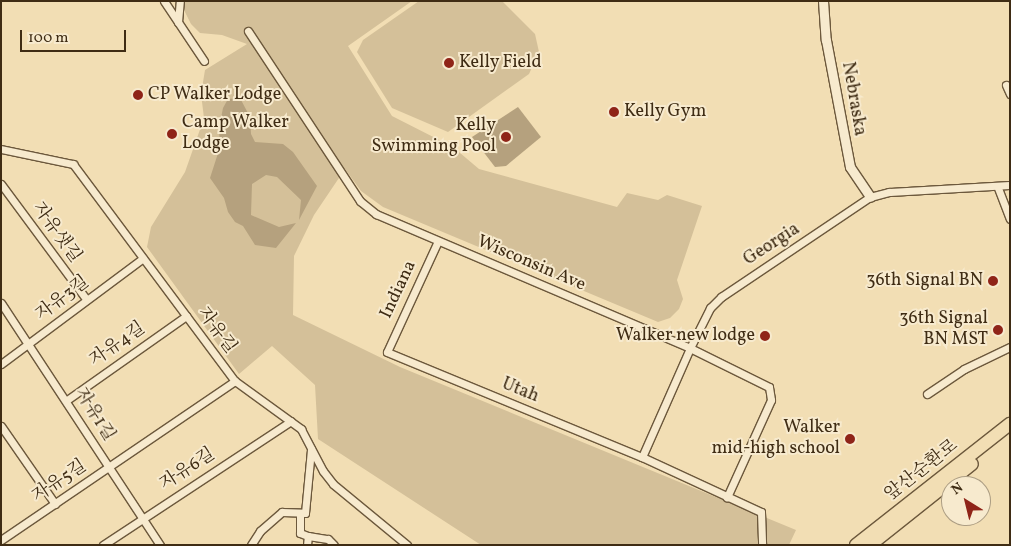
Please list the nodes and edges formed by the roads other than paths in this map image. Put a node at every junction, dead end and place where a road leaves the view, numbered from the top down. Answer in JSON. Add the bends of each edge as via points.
{"nodes":[{"id":1,"x":164,"y":1,"type":"edge"},
{"id":2,"x":180,"y":1,"type":"edge"},
{"id":3,"x":823,"y":1,"type":"edge"},
{"id":4,"x":178,"y":22,"type":"junction"},
{"id":5,"x":248,"y":31,"type":"dead end"},
{"id":6,"x":204,"y":61,"type":"dead end"},
{"id":7,"x":1006,"y":85,"type":"dead end"},
{"id":8,"x":1010,"y":94,"type":"edge"},
{"id":9,"x":2,"y":151,"type":"edge"},
{"id":10,"x":1,"y":184,"type":"edge"},
{"id":11,"x":1010,"y":185,"type":"edge"},
{"id":12,"x":998,"y":188,"type":"junction"},
{"id":13,"x":870,"y":197,"type":"junction"},
{"id":14,"x":1010,"y":219,"type":"edge"},
{"id":15,"x":438,"y":241,"type":"junction"},
{"id":16,"x":143,"y":258,"type":"junction"},
{"id":17,"x":86,"y":299,"type":"junction"},
{"id":18,"x":1,"y":302,"type":"edge"},
{"id":19,"x":186,"y":316,"type":"junction"},
{"id":20,"x":30,"y":343,"type":"junction"},
{"id":21,"x":1010,"y":347,"type":"edge"},
{"id":22,"x":690,"y":348,"type":"junction"},
{"id":23,"x":386,"y":352,"type":"joint"},
{"id":24,"x":1,"y":364,"type":"edge"},
{"id":25,"x":235,"y":381,"type":"junction"},
{"id":26,"x":927,"y":394,"type":"dead end"},
{"id":27,"x":67,"y":400,"type":"junction"},
{"id":28,"x":291,"y":420,"type":"junction"},
{"id":29,"x":1010,"y":424,"type":"edge"},
{"id":30,"x":1,"y":426,"type":"edge"},
{"id":31,"x":1010,"y":435,"type":"edge"},
{"id":32,"x":311,"y":449,"type":"junction"},
{"id":33,"x":642,"y":457,"type":"junction"},
{"id":34,"x":109,"y":467,"type":"junction"},
{"id":35,"x":727,"y":497,"type":"junction"},
{"id":36,"x":55,"y":504,"type":"junction"},
{"id":37,"x":300,"y":513,"type":"junction"},
{"id":38,"x":144,"y":517,"type":"junction"},
{"id":39,"x":308,"y":536,"type":"junction"},
{"id":40,"x":1,"y":540,"type":"edge"},
{"id":41,"x":102,"y":545,"type":"edge"},
{"id":42,"x":160,"y":545,"type":"edge"},
{"id":43,"x":251,"y":545,"type":"edge"},
{"id":44,"x":307,"y":545,"type":"edge"},
{"id":45,"x":334,"y":545,"type":"edge"},
{"id":46,"x":407,"y":545,"type":"edge"},
{"id":47,"x":762,"y":545,"type":"edge"},
{"id":48,"x":856,"y":545,"type":"edge"},
{"id":49,"x":870,"y":545,"type":"edge"}],
"edges":[{"from":1,"to":4,"type":"street"},
{"from":2,"to":4,"type":"street"},
{"from":3,"to":13,"type":"street","name":"Nebraska","via":[[826,40],[850,167]]},
{"from":4,"to":6,"type":"street"},
{"from":5,"to":15,"type":"street","name":"Wisconsin Ave","via":[[360,201],[376,214]]},
{"from":7,"to":8,"type":"street"},
{"from":9,"to":16,"type":"street","name":"자유길","via":[[73,164]]},
{"from":10,"to":17,"type":"street","name":"자유샛길"},
{"from":11,"to":12,"type":"street","name":"Georgia"},
{"from":12,"to":13,"type":"street","name":"Georgia","via":[[984,186],[889,192]]},
{"from":12,"to":14,"type":"street"},
{"from":13,"to":22,"type":"street","name":"Georgia","via":[[721,297],[710,308]]},
{"from":15,"to":22,"type":"street","name":"Wisconsin Ave"},
{"from":15,"to":23,"type":"street","name":"Indiana"},
{"from":16,"to":17,"type":"street","name":"자유3길"},
{"from":16,"to":19,"type":"street","name":"자유길"},
{"from":17,"to":20,"type":"street","name":"자유3길"},
{"from":18,"to":20,"type":"street","name":"자유1길"},
{"from":19,"to":25,"type":"street","name":"자유길"},
{"from":19,"to":27,"type":"street","name":"자유4길"},
{"from":20,"to":24,"type":"street","name":"자유3길"},
{"from":20,"to":27,"type":"street","name":"자유1길"},
{"from":21,"to":26,"type":"street","via":[[964,369]]},
{"from":22,"to":33,"type":"street","name":"Georgia"},
{"from":22,"to":35,"type":"street","name":"Wisconsin Ave","via":[[769,387],[771,400]]},
{"from":23,"to":33,"type":"street","name":"Utah"},
{"from":25,"to":28,"type":"street","name":"자유길"},
{"from":25,"to":34,"type":"street","name":"자유5길"},
{"from":27,"to":34,"type":"street","name":"자유1길"},
{"from":28,"to":32,"type":"street","name":"자유길"},
{"from":28,"to":38,"type":"street","name":"자유6길"},
{"from":29,"to":48,"type":"highway","name":"앞산순환로"},
{"from":30,"to":36,"type":"street"},
{"from":31,"to":49,"type":"highway","name":"앞산순환로"},
{"from":32,"to":37,"type":"street","via":[[305,513]]},
{"from":32,"to":46,"type":"street","name":"자유길","via":[[333,484]]},
{"from":33,"to":35,"type":"street","name":"Utah"},
{"from":34,"to":36,"type":"street","name":"자유5길"},
{"from":34,"to":38,"type":"street","name":"자유1길"},
{"from":35,"to":47,"type":"street","name":"Utah","via":[[761,512]]},
{"from":36,"to":40,"type":"street","name":"자유5길"},
{"from":37,"to":39,"type":"street","via":[[300,533]]},
{"from":37,"to":43,"type":"street","via":[[282,512],[260,531]]},
{"from":38,"to":41,"type":"street","name":"자유6길"},
{"from":38,"to":42,"type":"street","name":"자유1길"},
{"from":39,"to":44,"type":"street"},
{"from":39,"to":45,"type":"street","via":[[328,539]]}]}
